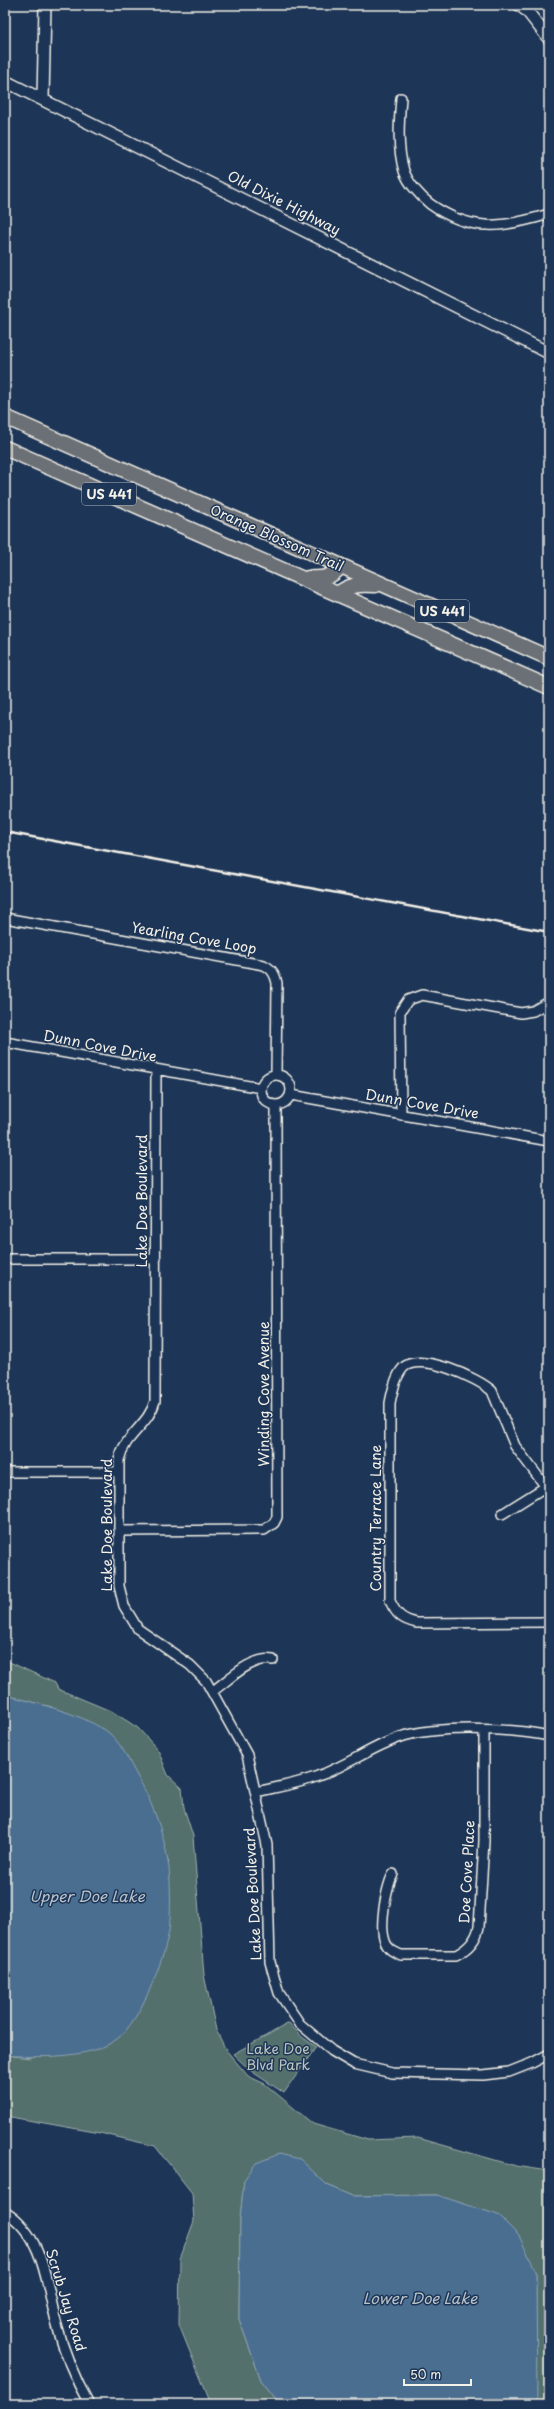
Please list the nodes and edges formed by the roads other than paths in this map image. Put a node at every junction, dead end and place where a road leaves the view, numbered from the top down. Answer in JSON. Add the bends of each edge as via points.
{"nodes":[{"id":1,"x":45,"y":5,"type":"edge"},
{"id":2,"x":519,"y":5,"type":"edge"},
{"id":3,"x":549,"y":39,"type":"edge"},
{"id":4,"x":5,"y":80,"type":"edge"},
{"id":5,"x":401,"y":98,"type":"dead end"},
{"id":6,"x":43,"y":99,"type":"junction"},
{"id":7,"x":549,"y":214,"type":"edge"},
{"id":8,"x":549,"y":353,"type":"edge"},
{"id":9,"x":5,"y":417,"type":"edge"},
{"id":10,"x":5,"y":448,"type":"edge"},
{"id":11,"x":341,"y":566,"type":"junction"},
{"id":12,"x":297,"y":577,"type":"junction"},
{"id":13,"x":383,"y":585,"type":"junction"},
{"id":14,"x":338,"y":594,"type":"junction"},
{"id":15,"x":549,"y":658,"type":"edge"},
{"id":16,"x":549,"y":687,"type":"edge"},
{"id":17,"x":5,"y":918,"type":"edge"},
{"id":18,"x":549,"y":1002,"type":"edge"},
{"id":19,"x":5,"y":1042,"type":"edge"},
{"id":20,"x":156,"y":1070,"type":"junction"},
{"id":21,"x":276,"y":1075,"type":"junction"},
{"id":22,"x":261,"y":1088,"type":"junction"},
{"id":23,"x":291,"y":1094,"type":"junction"},
{"id":24,"x":276,"y":1106,"type":"junction"},
{"id":25,"x":401,"y":1115,"type":"junction"},
{"id":26,"x":549,"y":1141,"type":"edge"},
{"id":27,"x":5,"y":1259,"type":"edge"},
{"id":28,"x":156,"y":1259,"type":"junction"},
{"id":29,"x":5,"y":1472,"type":"edge"},
{"id":30,"x":119,"y":1472,"type":"junction"},
{"id":31,"x":547,"y":1489,"type":"edge"},
{"id":32,"x":502,"y":1514,"type":"dead end"},
{"id":33,"x":119,"y":1531,"type":"junction"},
{"id":34,"x":549,"y":1622,"type":"edge"},
{"id":35,"x":273,"y":1660,"type":"dead end"},
{"id":36,"x":213,"y":1691,"type":"junction"},
{"id":37,"x":484,"y":1731,"type":"junction"},
{"id":38,"x":549,"y":1736,"type":"edge"},
{"id":39,"x":256,"y":1792,"type":"junction"},
{"id":40,"x":393,"y":1874,"type":"dead end"},
{"id":41,"x":549,"y":2054,"type":"edge"},
{"id":42,"x":5,"y":2212,"type":"edge"},
{"id":43,"x":89,"y":2404,"type":"edge"}],
"edges":[{"from":1,"to":6,"type":"street"},
{"from":2,"to":3,"type":"street","via":[[527,11]]},
{"from":4,"to":6,"type":"street","name":"Old Dixie Highway"},
{"from":5,"to":7,"type":"street","via":[[398,135],[404,172],[420,196],[445,215],[470,224],[509,225]]},
{"from":6,"to":8,"type":"street","name":"Old Dixie Highway"},
{"from":9,"to":11,"type":"main road","name":"Orange Blossom Trail","number":"US 441"},
{"from":10,"to":12,"type":"main road","name":"Orange Blossom Trail","number":"US 441"},
{"from":11,"to":12,"type":"main road","via":[[331,577]]},
{"from":11,"to":13,"type":"main road","name":"Orange Blossom Trail","number":"US 441"},
{"from":12,"to":14,"type":"main road","name":"Orange Blossom Trail","number":"US 441"},
{"from":13,"to":14,"type":"main road","via":[[356,584],[346,587]]},
{"from":13,"to":15,"type":"main road","name":"Orange Blossom Trail","number":"US 441"},
{"from":14,"to":16,"type":"main road","name":"Orange Blossom Trail","number":"US 441"},
{"from":17,"to":21,"type":"street","name":"Yearling Cove Loop","via":[[270,968],[277,983]]},
{"from":18,"to":25,"type":"street","via":[[533,1011],[521,1013],[422,995],[408,1000],[400,1012]]},
{"from":19,"to":20,"type":"street","name":"Dunn Cove Drive"},
{"from":20,"to":22,"type":"street","name":"Dunn Cove Drive"},
{"from":20,"to":28,"type":"street","name":"Lake Doe Boulevard"},
{"from":21,"to":22,"type":"street","via":[[264,1080]]},
{"from":21,"to":23,"type":"street","via":[[288,1081]]},
{"from":22,"to":24,"type":"street","via":[[261,1094],[266,1102]]},
{"from":23,"to":24,"type":"street","via":[[285,1103]]},
{"from":23,"to":25,"type":"street","name":"Dunn Cove Drive"},
{"from":24,"to":33,"type":"street","name":"Winding Cove Avenue","via":[[277,1517],[274,1523],[264,1530]]},
{"from":25,"to":26,"type":"street","name":"Dunn Cove Drive"},
{"from":27,"to":28,"type":"street"},
{"from":28,"to":30,"type":"street","name":"Lake Doe Boulevard","via":[[155,1401],[148,1419],[124,1445],[119,1460]]},
{"from":29,"to":30,"type":"street"},
{"from":30,"to":33,"type":"street","name":"Lake Doe Boulevard"},
{"from":31,"to":32,"type":"street"},
{"from":31,"to":34,"type":"street","name":"Country Terrace Lane","via":[[515,1446],[492,1391],[462,1373],[440,1366],[406,1366],[396,1380],[390,1404],[390,1601],[394,1610],[400,1617],[417,1623]]},
{"from":33,"to":36,"type":"street","name":"Lake Doe Boulevard","via":[[120,1594],[133,1623],[143,1634],[197,1671]]},
{"from":35,"to":36,"type":"street","via":[[255,1661]]},
{"from":36,"to":39,"type":"street","name":"Lake Doe Boulevard","via":[[247,1755]]},
{"from":37,"to":38,"type":"street"},
{"from":37,"to":39,"type":"street","via":[[412,1734],[397,1738],[318,1776]]},
{"from":37,"to":40,"type":"street","name":"Doe Cove Place","via":[[484,1841],[479,1927],[475,1940],[456,1955],[393,1952],[384,1940],[385,1897]]},
{"from":39,"to":41,"type":"street","name":"Lake Doe Boulevard","via":[[267,1845],[270,1962],[279,1993],[300,2024],[332,2051],[354,2064],[392,2073],[483,2075],[509,2072]]},
{"from":42,"to":43,"type":"street","name":"Scrub Jay Road","via":[[26,2230],[42,2258],[56,2323],[80,2389]]}]}
